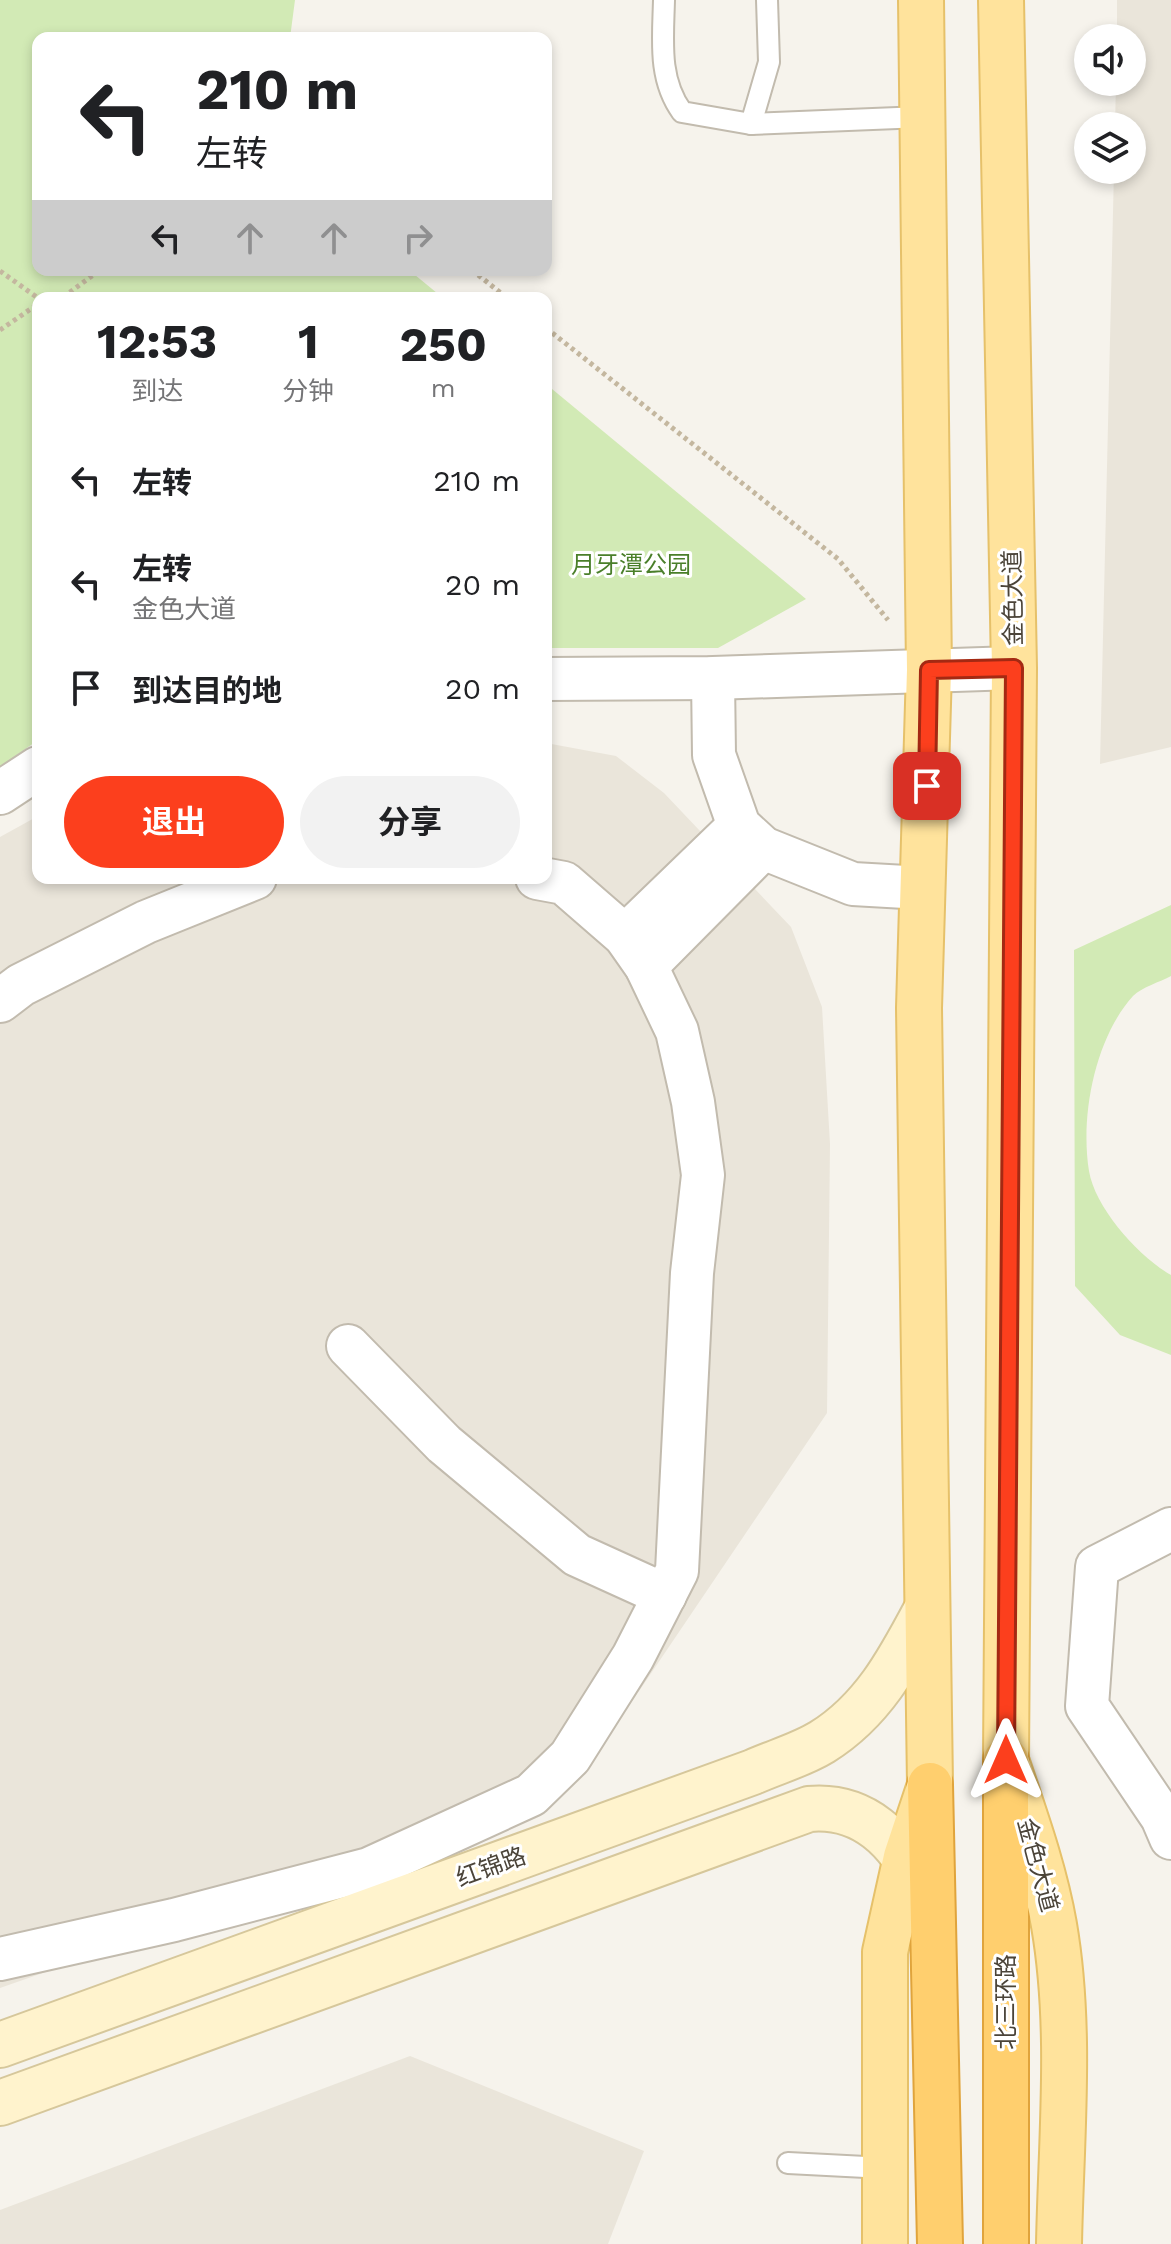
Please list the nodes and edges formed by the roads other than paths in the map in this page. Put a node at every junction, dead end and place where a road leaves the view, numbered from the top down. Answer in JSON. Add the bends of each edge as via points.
{"nodes":[{"id":1,"x":664,"y":0,"type":"edge"},
{"id":2,"x":767,"y":0,"type":"edge"},
{"id":3,"x":921,"y":0,"type":"edge"},
{"id":4,"x":1001,"y":0,"type":"edge"},
{"id":5,"x":922,"y":117,"type":"junction"},
{"id":6,"x":751,"y":124,"type":"junction"},
{"id":7,"x":1014,"y":668,"type":"junction"},
{"id":8,"x":929,"y":670,"type":"junction"},
{"id":9,"x":713,"y":678,"type":"junction"},
{"id":10,"x":552,"y":679,"type":"edge"},
{"id":11,"x":32,"y":772,"type":"edge"},
{"id":12,"x":0,"y":793,"type":"edge"},
{"id":13,"x":751,"y":837,"type":"junction"},
{"id":14,"x":552,"y":881,"type":"edge"},
{"id":15,"x":240,"y":884,"type":"edge"},
{"id":16,"x":923,"y":888,"type":"junction"},
{"id":17,"x":636,"y":951,"type":"junction"},
{"id":18,"x":0,"y":1001,"type":"edge"},
{"id":19,"x":348,"y":1346,"type":"dead end"},
{"id":20,"x":1171,"y":1529,"type":"edge"},
{"id":21,"x":665,"y":1595,"type":"junction"},
{"id":22,"x":925,"y":1612,"type":"junction"},
{"id":23,"x":1006,"y":1760,"type":"junction"},
{"id":24,"x":930,"y":1785,"type":"junction"},
{"id":25,"x":1171,"y":1838,"type":"edge"},
{"id":26,"x":906,"y":1857,"type":"junction"},
{"id":27,"x":935,"y":1925,"type":"junction"},
{"id":28,"x":0,"y":1959,"type":"edge"},
{"id":29,"x":4,"y":2035,"type":"edge"},
{"id":30,"x":0,"y":2103,"type":"edge"},
{"id":31,"x":788,"y":2163,"type":"dead end"},
{"id":32,"x":885,"y":2168,"type":"junction"},
{"id":33,"x":885,"y":2244,"type":"edge"},
{"id":34,"x":940,"y":2244,"type":"edge"},
{"id":35,"x":1006,"y":2244,"type":"edge"},
{"id":36,"x":1059,"y":2244,"type":"edge"}],
"edges":[{"from":1,"to":6,"type":"lane","via":[[668,92],[682,112]]},
{"from":2,"to":6,"type":"lane","via":[[769,62]]},
{"from":3,"to":5,"type":"main road"},
{"from":4,"to":7,"type":"main road","name":"金色大道"},
{"from":5,"to":6,"type":"lane"},
{"from":5,"to":8,"type":"main road"},
{"from":7,"to":8,"type":"street"},
{"from":7,"to":23,"type":"main road","name":"金色大道"},
{"from":8,"to":9,"type":"street"},
{"from":8,"to":16,"type":"main road"},
{"from":9,"to":10,"type":"street"},
{"from":9,"to":13,"type":"street","via":[[714,755]]},
{"from":11,"to":12,"type":"street"},
{"from":13,"to":16,"type":"street","via":[[853,884]]},
{"from":13,"to":17,"type":"street"},
{"from":14,"to":17,"type":"street","via":[[564,883]]},
{"from":15,"to":18,"type":"street","via":[[146,922],[21,985]]},
{"from":16,"to":22,"type":"main road","via":[[919,1008]]},
{"from":17,"to":21,"type":"street","via":[[677,1031],[703,1175],[692,1273],[677,1571]]},
{"from":19,"to":21,"type":"street","via":[[444,1444],[577,1555]]},
{"from":20,"to":25,"type":"street","via":[[1097,1567],[1087,1706]]},
{"from":21,"to":28,"type":"street","via":[[570,1757],[531,1795],[369,1869]]},
{"from":22,"to":24,"type":"main road"},
{"from":22,"to":29,"type":"street","name":"红锦路","via":[[892,1673],[855,1719],[820,1744]]},
{"from":23,"to":35,"type":"highway","name":"北三环路"},
{"from":23,"to":36,"type":"main road","name":"金色大道","via":[[1041,1865],[1059,1964]]},
{"from":24,"to":26,"type":"main road"},
{"from":24,"to":27,"type":"highway"},
{"from":26,"to":27,"type":"street"},
{"from":26,"to":30,"type":"street","via":[[869,1821],[829,1807],[809,1809]]},
{"from":26,"to":32,"type":"main road","via":[[885,1952]]},
{"from":27,"to":34,"type":"highway"},
{"from":31,"to":32,"type":"lane"},
{"from":32,"to":33,"type":"main road"}]}
